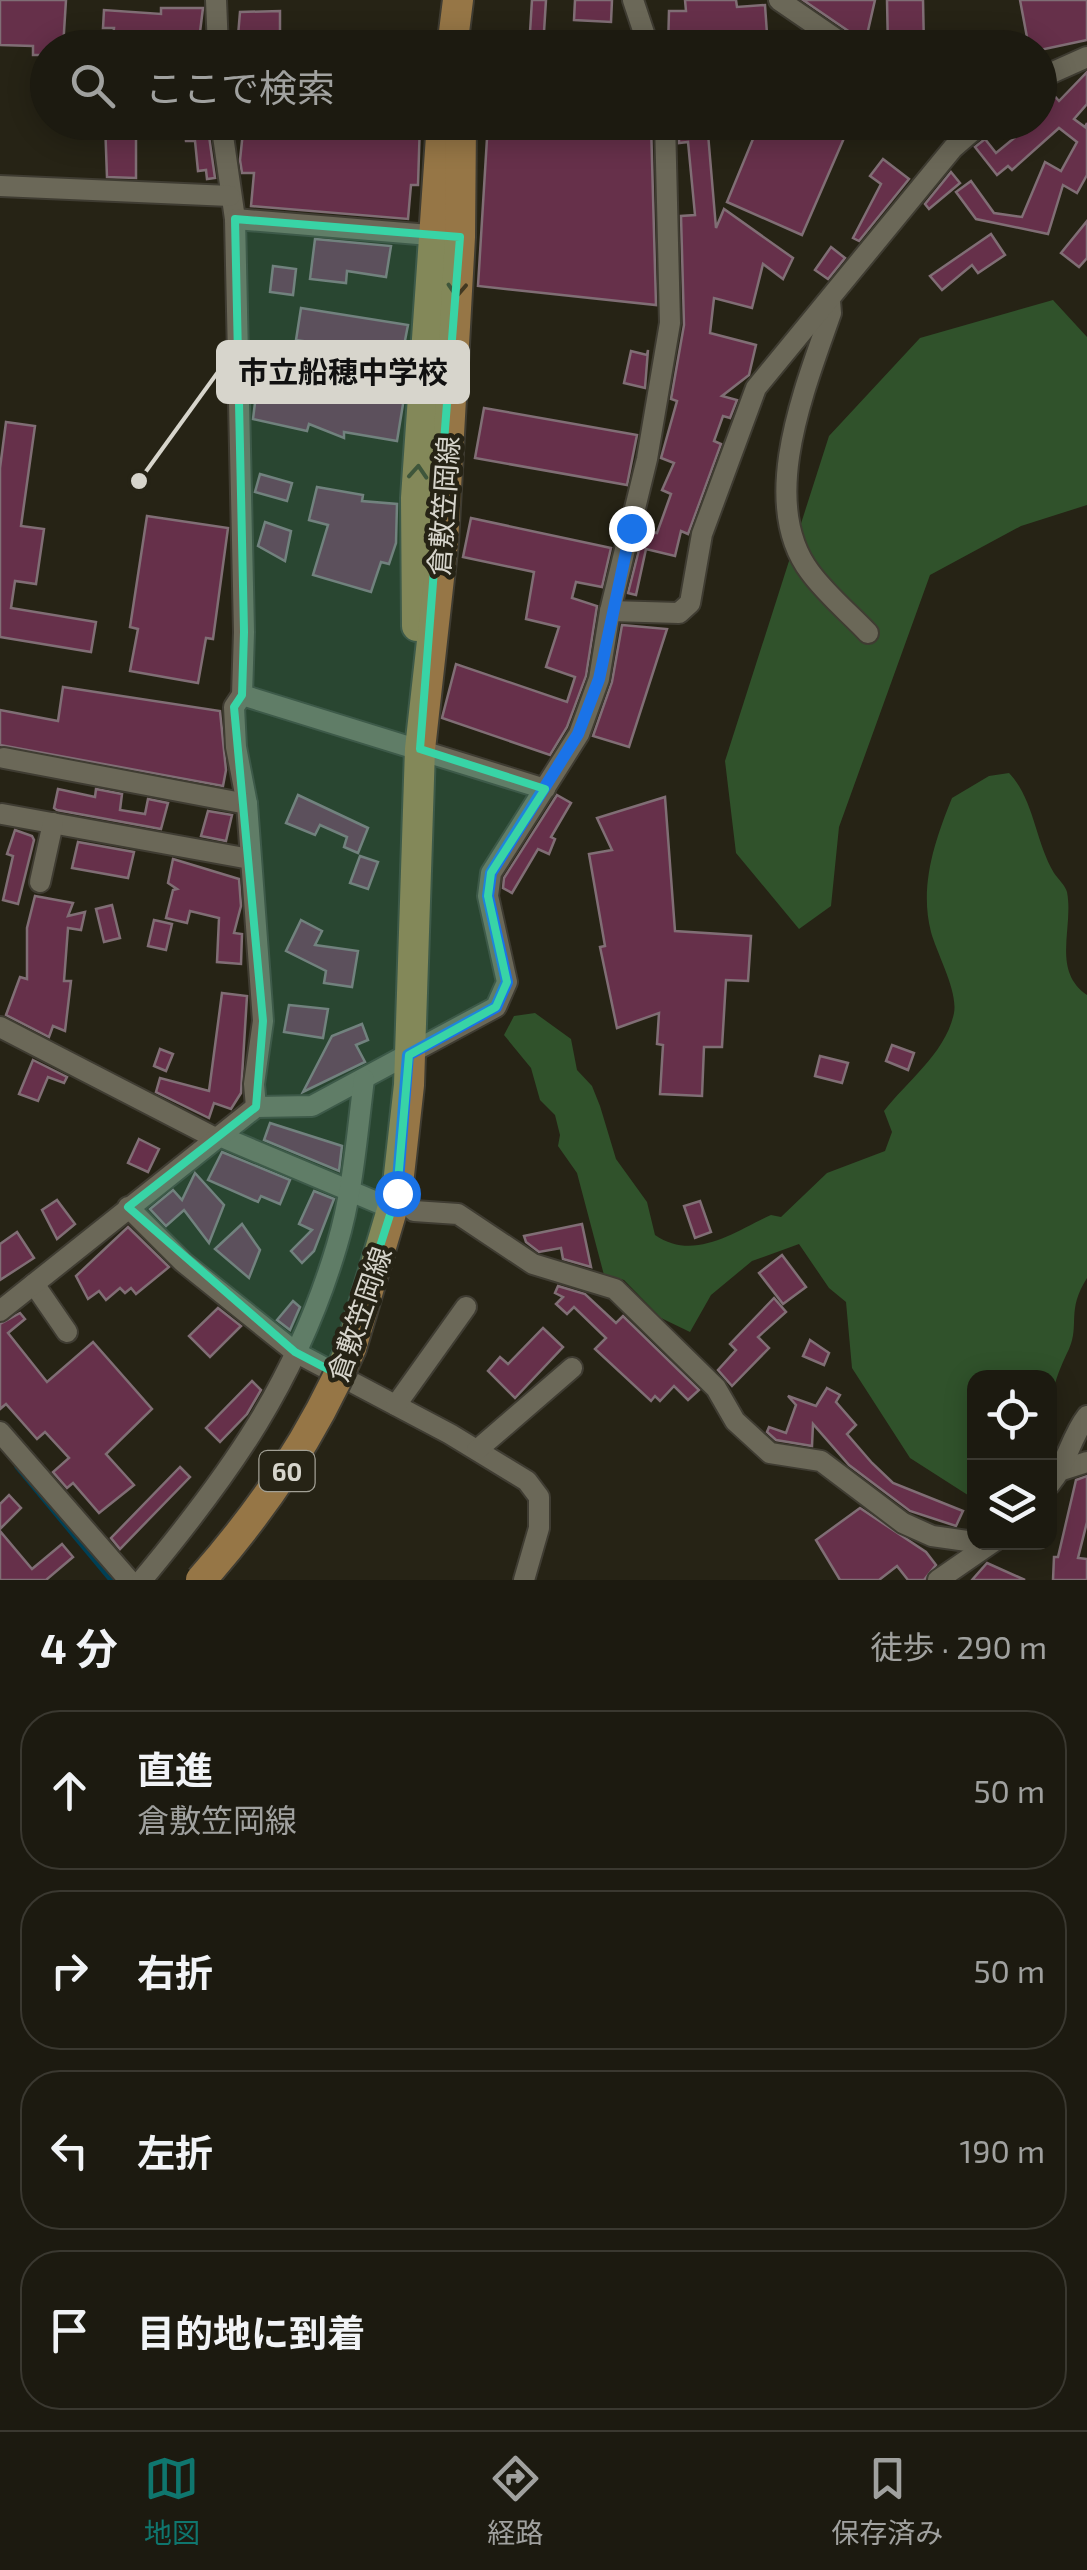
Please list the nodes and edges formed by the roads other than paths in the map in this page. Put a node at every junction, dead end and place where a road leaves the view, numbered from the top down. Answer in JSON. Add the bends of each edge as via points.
{"nodes":[{"id":1,"x":216,"y":0,"type":"edge"},
{"id":2,"x":459,"y":0,"type":"edge"},
{"id":3,"x":633,"y":0,"type":"edge"},
{"id":4,"x":779,"y":0,"type":"edge"},
{"id":5,"x":217,"y":30,"type":"edge"},
{"id":6,"x":455,"y":30,"type":"edge"},
{"id":7,"x":460,"y":30,"type":"edge"},
{"id":8,"x":643,"y":30,"type":"edge"},
{"id":9,"x":823,"y":30,"type":"edge"},
{"id":10,"x":1087,"y":57,"type":"edge"},
{"id":11,"x":1057,"y":70,"type":"edge"},
{"id":12,"x":223,"y":140,"type":"edge"},
{"id":13,"x":443,"y":140,"type":"edge"},
{"id":14,"x":459,"y":140,"type":"edge"},
{"id":15,"x":665,"y":140,"type":"edge"},
{"id":16,"x":963,"y":140,"type":"edge"},
{"id":17,"x":0,"y":186,"type":"edge"},
{"id":18,"x":230,"y":196,"type":"junction"},
{"id":19,"x":235,"y":220,"type":"junction"},
{"id":20,"x":446,"y":236,"type":"junction"},
{"id":21,"x":830,"y":299,"type":"junction"},
{"id":22,"x":610,"y":611,"type":"junction"},
{"id":23,"x":868,"y":633,"type":"dead end"},
{"id":24,"x":242,"y":696,"type":"junction"},
{"id":25,"x":420,"y":749,"type":"junction"},
{"id":26,"x":4,"y":758,"type":"dead end"},
{"id":27,"x":544,"y":789,"type":"junction"},
{"id":28,"x":247,"y":804,"type":"junction"},
{"id":29,"x":2,"y":814,"type":"edge"},
{"id":30,"x":53,"y":823,"type":"junction"},
{"id":31,"x":250,"y":860,"type":"junction"},
{"id":32,"x":40,"y":882,"type":"dead end"},
{"id":33,"x":0,"y":1027,"type":"edge"},
{"id":34,"x":408,"y":1055,"type":"junction"},
{"id":35,"x":364,"y":1079,"type":"junction"},
{"id":36,"x":256,"y":1107,"type":"junction"},
{"id":37,"x":218,"y":1138,"type":"junction"},
{"id":38,"x":349,"y":1190,"type":"junction"},
{"id":39,"x":380,"y":1204,"type":"dead end"},
{"id":40,"x":128,"y":1207,"type":"junction"},
{"id":41,"x":414,"y":1211,"type":"dead end"},
{"id":42,"x":34,"y":1284,"type":"junction"},
{"id":43,"x":466,"y":1307,"type":"dead end"},
{"id":44,"x":0,"y":1311,"type":"edge"},
{"id":45,"x":67,"y":1332,"type":"dead end"},
{"id":46,"x":296,"y":1352,"type":"junction"},
{"id":47,"x":572,"y":1368,"type":"dead end"},
{"id":48,"x":396,"y":1405,"type":"junction"},
{"id":49,"x":1087,"y":1416,"type":"edge"},
{"id":50,"x":0,"y":1432,"type":"edge"},
{"id":51,"x":477,"y":1450,"type":"junction"},
{"id":52,"x":1087,"y":1462,"type":"edge"},
{"id":53,"x":1057,"y":1474,"type":"edge"},
{"id":54,"x":1057,"y":1477,"type":"edge"},
{"id":55,"x":967,"y":1541,"type":"edge"},
{"id":56,"x":982,"y":1550,"type":"edge"},
{"id":57,"x":130,"y":1580,"type":"edge"},
{"id":58,"x":142,"y":1580,"type":"edge"},
{"id":59,"x":201,"y":1580,"type":"edge"},
{"id":60,"x":524,"y":1580,"type":"edge"},
{"id":61,"x":938,"y":1580,"type":"edge"}],
"edges":[{"from":1,"to":5,"type":"street"},
{"from":2,"to":6,"type":"main road"},
{"from":2,"to":7,"type":"main road"},
{"from":3,"to":8,"type":"street"},
{"from":4,"to":9,"type":"street"},
{"from":10,"to":11,"type":"street"},
{"from":12,"to":18,"type":"street"},
{"from":13,"to":20,"type":"main road","name":"倉敷笠岡線","number":"60"},
{"from":14,"to":20,"type":"main road","name":"倉敷笠岡線","number":"60"},
{"from":15,"to":22,"type":"street","via":[[670,324],[647,459]]},
{"from":16,"to":21,"type":"street"},
{"from":17,"to":18,"type":"street"},
{"from":18,"to":19,"type":"street"},
{"from":19,"to":20,"type":"street"},
{"from":19,"to":24,"type":"street"},
{"from":20,"to":25,"type":"main road","name":"倉敷笠岡線","number":"60","via":[[416,498]]},
{"from":21,"to":22,"type":"street","via":[[756,388],[702,534],[690,603],[678,612]]},
{"from":21,"to":23,"type":"street","via":[[794,419],[790,532],[808,570]]},
{"from":22,"to":27,"type":"street","via":[[599,679],[578,734]]},
{"from":24,"to":25,"type":"street"},
{"from":24,"to":28,"type":"street","via":[[234,707]]},
{"from":25,"to":27,"type":"street"},
{"from":25,"to":34,"type":"main road","name":"倉敷笠岡線","number":"60"},
{"from":26,"to":28,"type":"street"},
{"from":27,"to":34,"type":"street","via":[[491,873],[488,896],[507,982],[496,1007]]},
{"from":28,"to":31,"type":"street"},
{"from":29,"to":30,"type":"street"},
{"from":30,"to":31,"type":"street"},
{"from":30,"to":32,"type":"street"},
{"from":31,"to":36,"type":"street","via":[[263,1021]]},
{"from":33,"to":37,"type":"street"},
{"from":34,"to":35,"type":"street"},
{"from":34,"to":59,"type":"main road","name":"倉敷笠岡線","number":"60","bridge":true,"via":[[397,1193],[351,1348],[304,1446],[260,1512]]},
{"from":35,"to":36,"type":"street","via":[[312,1106]]},
{"from":35,"to":38,"type":"street"},
{"from":36,"to":37,"type":"street"},
{"from":37,"to":38,"type":"street"},
{"from":37,"to":40,"type":"street"},
{"from":38,"to":39,"type":"street"},
{"from":38,"to":46,"type":"street","via":[[338,1243]]},
{"from":40,"to":42,"type":"street"},
{"from":40,"to":46,"type":"street","via":[[183,1262]]},
{"from":41,"to":55,"type":"street","via":[[458,1214],[533,1264],[615,1288],[716,1388],[735,1421],[770,1453],[821,1461],[903,1522],[932,1536]]},
{"from":42,"to":44,"type":"street"},
{"from":42,"to":45,"type":"street"},
{"from":43,"to":48,"type":"street"},
{"from":46,"to":48,"type":"street"},
{"from":46,"to":58,"type":"street","via":[[241,1456]]},
{"from":47,"to":51,"type":"street"},
{"from":48,"to":51,"type":"street"},
{"from":49,"to":53,"type":"street"},
{"from":50,"to":57,"type":"street"},
{"from":51,"to":60,"type":"street","via":[[527,1481],[538,1497],[539,1528]]},
{"from":52,"to":54,"type":"street"},
{"from":56,"to":61,"type":"street"}]}
